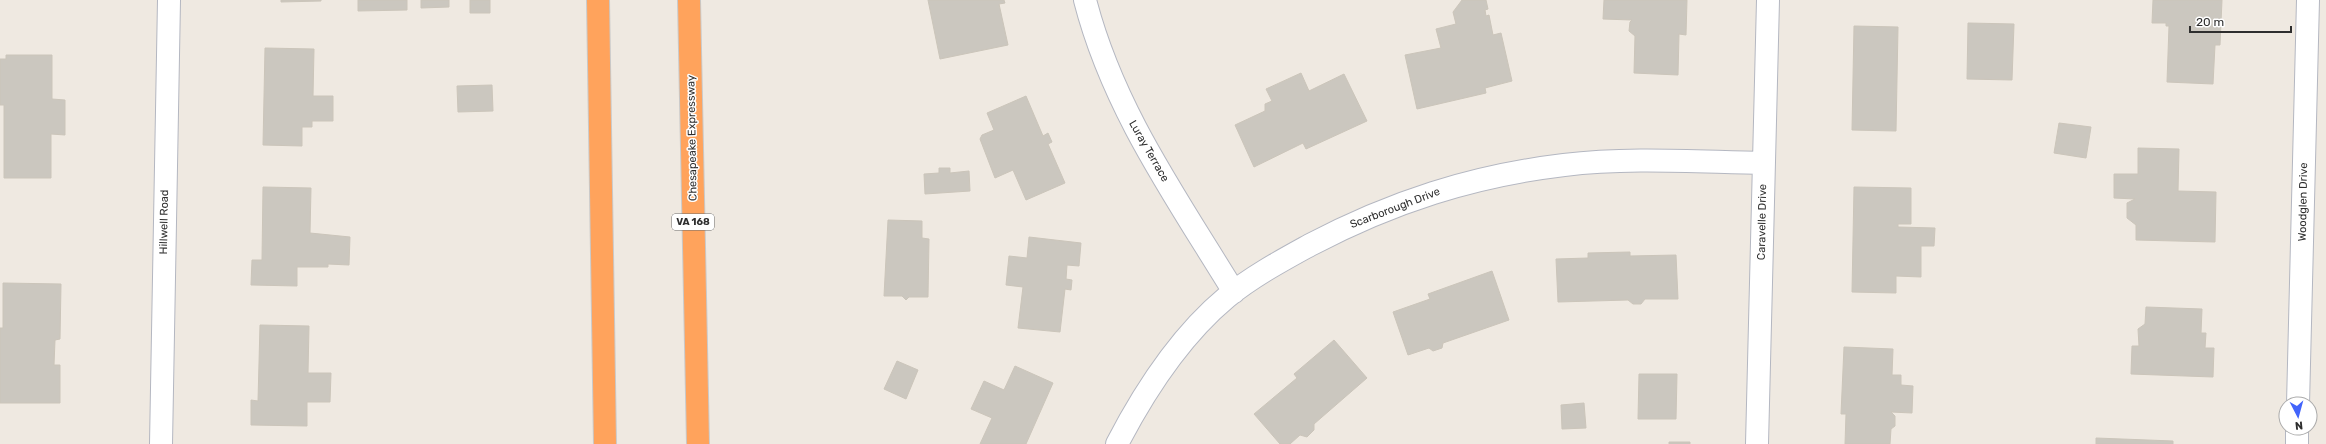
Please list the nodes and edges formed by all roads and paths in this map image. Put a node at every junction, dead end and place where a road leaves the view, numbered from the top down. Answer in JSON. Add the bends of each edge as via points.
{"nodes":[{"id":1,"x":169,"y":0,"type":"edge"},
{"id":2,"x":598,"y":0,"type":"edge"},
{"id":3,"x":689,"y":0,"type":"edge"},
{"id":4,"x":1085,"y":0,"type":"edge"},
{"id":5,"x":1768,"y":0,"type":"edge"},
{"id":6,"x":2308,"y":0,"type":"edge"},
{"id":7,"x":1764,"y":163,"type":"junction"},
{"id":8,"x":1234,"y":292,"type":"junction"},
{"id":9,"x":2298,"y":396,"type":"edge"},
{"id":10,"x":161,"y":444,"type":"edge"},
{"id":11,"x":605,"y":444,"type":"edge"},
{"id":12,"x":698,"y":444,"type":"edge"},
{"id":13,"x":1118,"y":444,"type":"edge"},
{"id":14,"x":1757,"y":444,"type":"edge"}],
"edges":[{"from":1,"to":10,"type":"street","name":"Hillwell Road"},
{"from":2,"to":11,"type":"highway"},
{"from":3,"to":12,"type":"highway","name":"Chesapeake Expressway","number":"VA 168"},
{"from":4,"to":8,"type":"street","name":"Luray Terrace","via":[[1094,36],[1119,98],[1138,134]]},
{"from":5,"to":7,"type":"street","name":"Caravelle Drive"},
{"from":6,"to":9,"type":"street","name":"Woodglen Drive"},
{"from":7,"to":8,"type":"street","name":"Scarborough Drive","via":[[1649,161],[1566,165],[1520,171],[1459,184],[1415,198],[1354,223],[1269,267]]},
{"from":7,"to":14,"type":"street","name":"Caravelle Drive"},
{"from":8,"to":13,"type":"street","name":"Scarborough Drive","via":[[1191,334],[1149,386]]}]}
